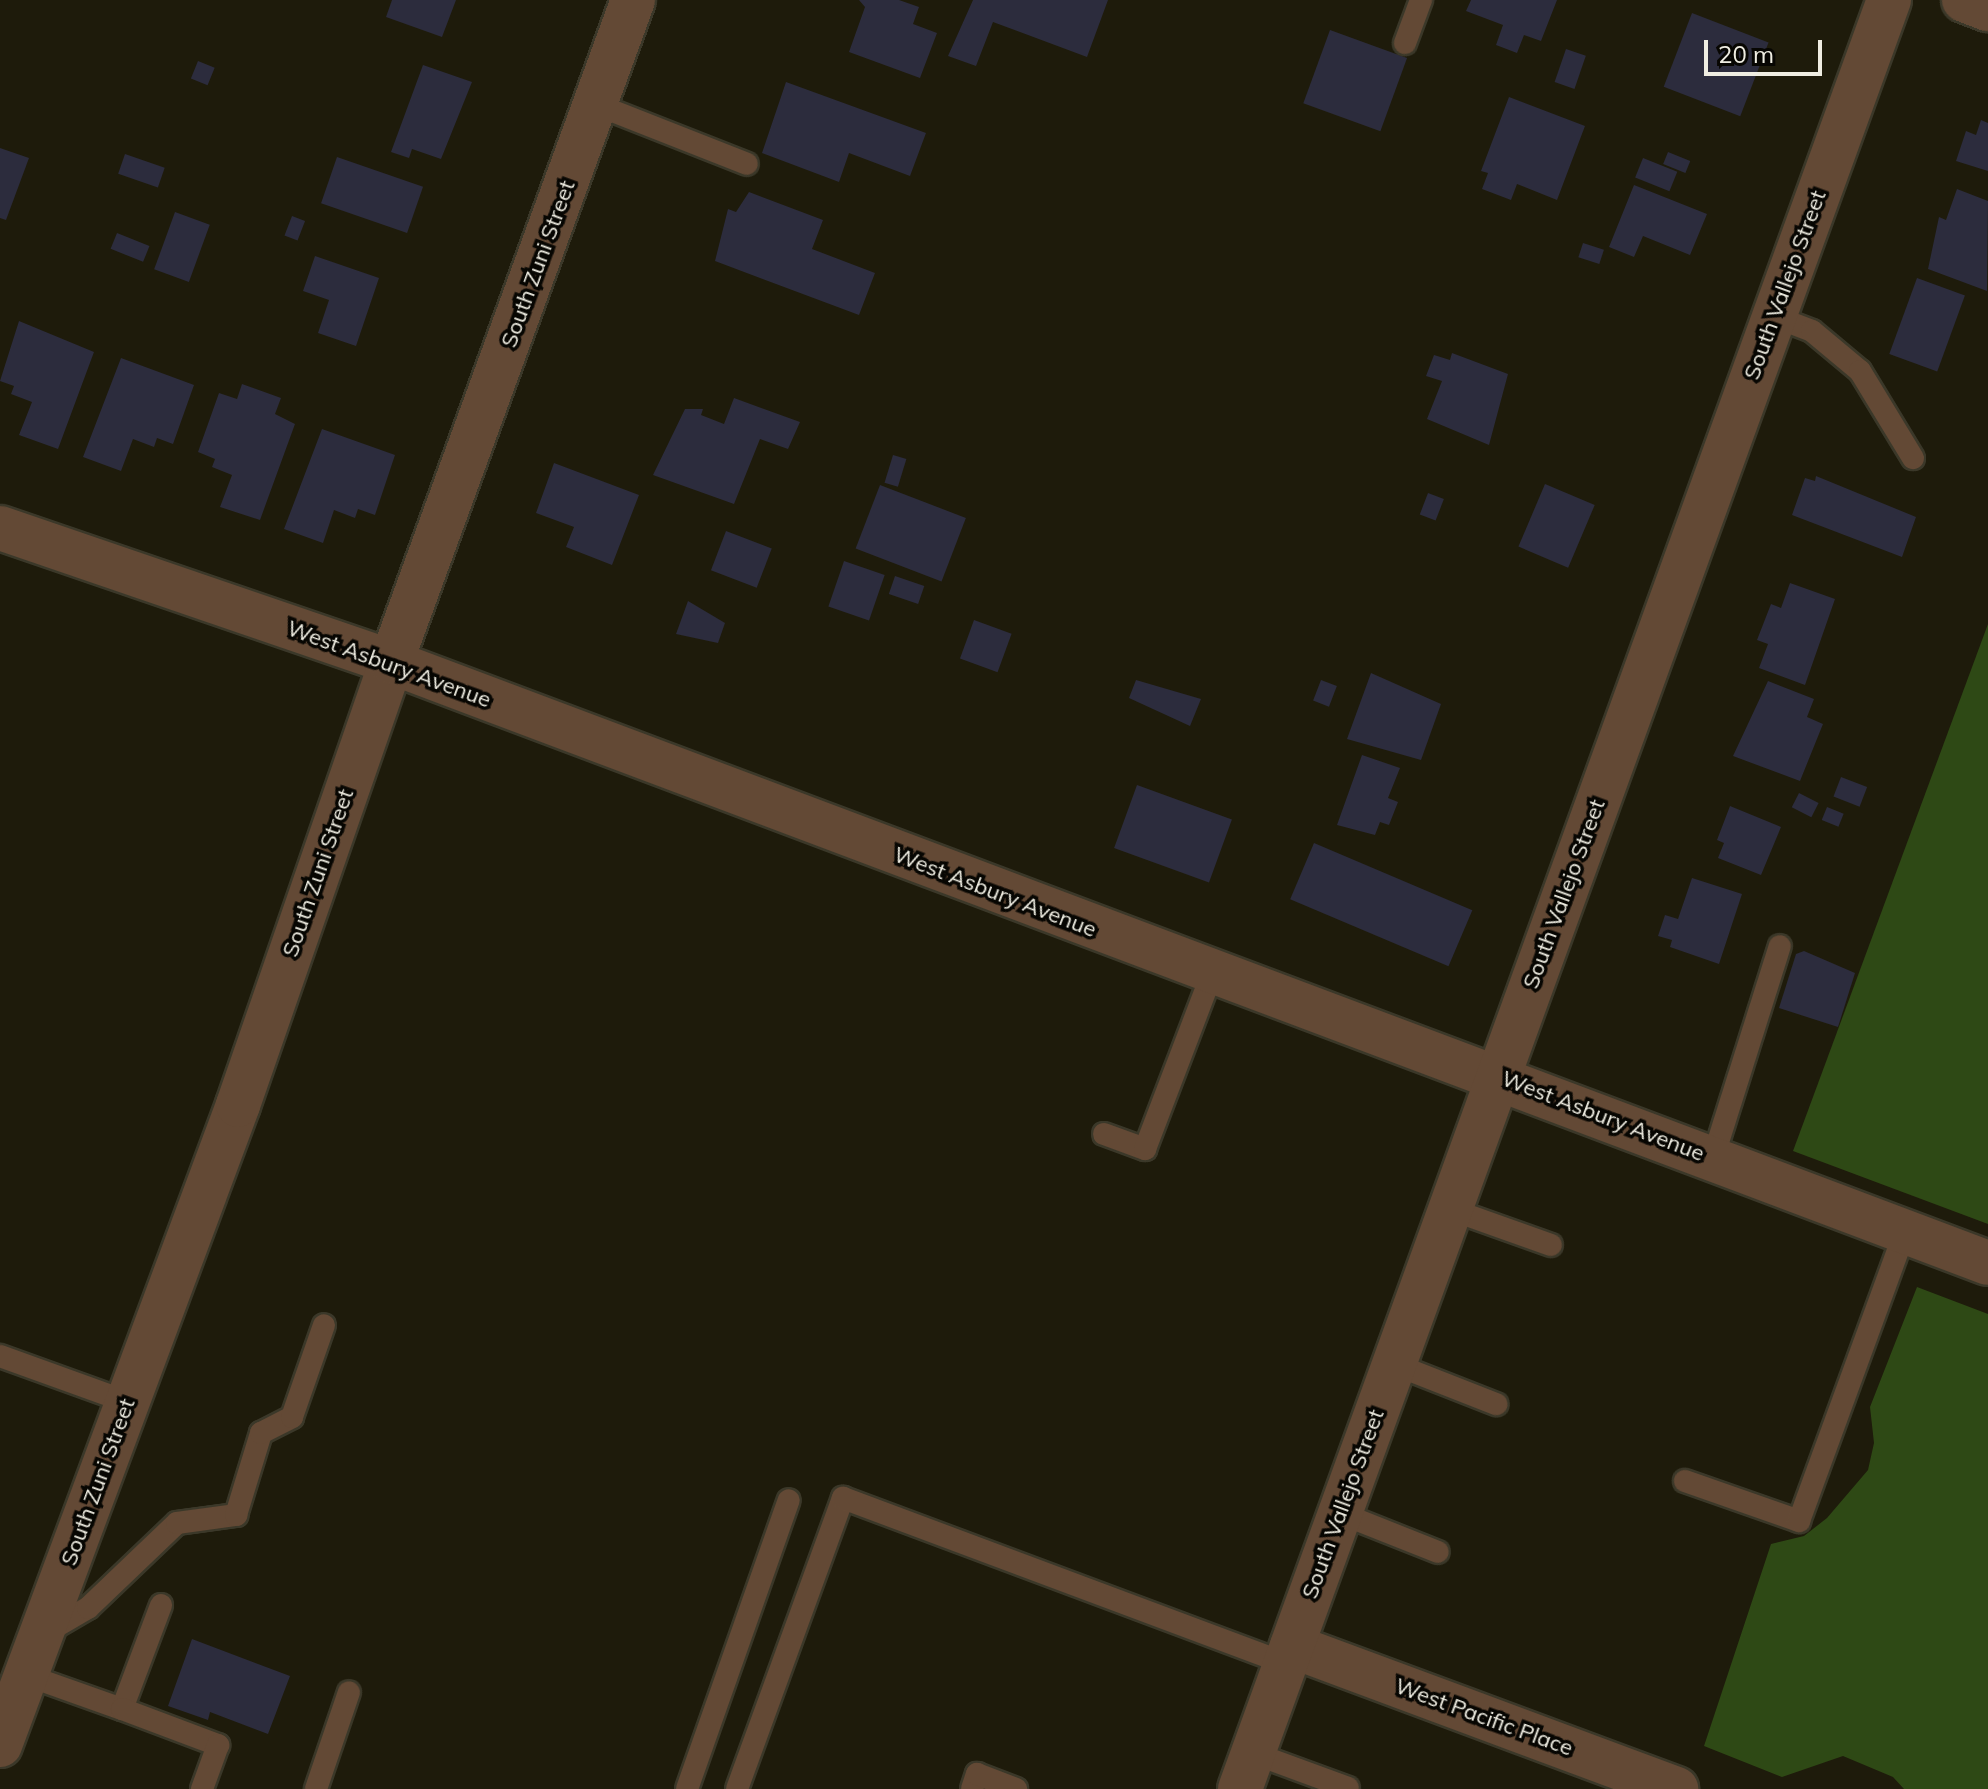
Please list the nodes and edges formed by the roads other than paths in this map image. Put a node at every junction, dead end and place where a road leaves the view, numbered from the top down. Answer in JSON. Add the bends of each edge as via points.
{"nodes":[{"id":1,"x":633,"y":0,"type":"edge"},
{"id":2,"x":1421,"y":0,"type":"edge"},
{"id":3,"x":1889,"y":0,"type":"edge"},
{"id":4,"x":1964,"y":0,"type":"edge"},
{"id":5,"x":1988,"y":9,"type":"edge"},
{"id":6,"x":1405,"y":43,"type":"dead end"},
{"id":7,"x":595,"y":104,"type":"junction"},
{"id":8,"x":747,"y":164,"type":"dead end"},
{"id":9,"x":1773,"y":316,"type":"junction"},
{"id":10,"x":1913,"y":458,"type":"dead end"},
{"id":11,"x":0,"y":528,"type":"edge"},
{"id":12,"x":391,"y":662,"type":"junction"},
{"id":13,"x":1780,"y":946,"type":"dead end"},
{"id":14,"x":1212,"y":974,"type":"junction"},
{"id":15,"x":1498,"y":1077,"type":"junction"},
{"id":16,"x":1104,"y":1134,"type":"dead end"},
{"id":17,"x":1713,"y":1158,"type":"junction"},
{"id":18,"x":1450,"y":1209,"type":"junction"},
{"id":19,"x":1905,"y":1231,"type":"junction"},
{"id":20,"x":1551,"y":1245,"type":"dead end"},
{"id":21,"x":1988,"y":1263,"type":"edge"},
{"id":22,"x":324,"y":1325,"type":"dead end"},
{"id":23,"x":0,"y":1356,"type":"edge"},
{"id":24,"x":1394,"y":1364,"type":"junction"},
{"id":25,"x":128,"y":1402,"type":"junction"},
{"id":26,"x":1496,"y":1404,"type":"dead end"},
{"id":27,"x":1685,"y":1481,"type":"dead end"},
{"id":28,"x":789,"y":1500,"type":"dead end"},
{"id":29,"x":1340,"y":1513,"type":"junction"},
{"id":30,"x":1438,"y":1552,"type":"dead end"},
{"id":31,"x":161,"y":1605,"type":"dead end"},
{"id":32,"x":1288,"y":1654,"type":"junction"},
{"id":33,"x":33,"y":1656,"type":"junction"},
{"id":34,"x":349,"y":1692,"type":"dead end"},
{"id":35,"x":122,"y":1709,"type":"junction"},
{"id":36,"x":0,"y":1745,"type":"edge"},
{"id":37,"x":1247,"y":1771,"type":"edge"},
{"id":38,"x":1348,"y":1788,"type":"edge"},
{"id":39,"x":202,"y":1789,"type":"edge"},
{"id":40,"x":316,"y":1789,"type":"edge"},
{"id":41,"x":687,"y":1789,"type":"edge"},
{"id":42,"x":737,"y":1789,"type":"edge"},
{"id":43,"x":972,"y":1789,"type":"edge"},
{"id":44,"x":1016,"y":1789,"type":"edge"},
{"id":45,"x":1676,"y":1789,"type":"edge"}],
"edges":[{"from":1,"to":7,"type":"street","name":"South Zuni Street"},
{"from":2,"to":6,"type":"lane"},
{"from":3,"to":9,"type":"street","name":"South Vallejo Street"},
{"from":4,"to":5,"type":"street"},
{"from":7,"to":8,"type":"lane"},
{"from":7,"to":12,"type":"street","name":"South Zuni Street"},
{"from":9,"to":10,"type":"lane","via":[[1812,331],[1860,371]]},
{"from":9,"to":15,"type":"street","name":"South Vallejo Street"},
{"from":11,"to":12,"type":"street","name":"West Asbury Avenue"},
{"from":12,"to":14,"type":"street","name":"West Asbury Avenue"},
{"from":12,"to":25,"type":"street","name":"South Zuni Street"},
{"from":13,"to":17,"type":"lane"},
{"from":14,"to":15,"type":"street","name":"West Asbury Avenue"},
{"from":14,"to":16,"type":"lane","via":[[1145,1149]]},
{"from":15,"to":17,"type":"street","name":"West Asbury Avenue"},
{"from":15,"to":18,"type":"street","name":"South Vallejo Street"},
{"from":17,"to":19,"type":"street","name":"West Asbury Avenue"},
{"from":18,"to":20,"type":"lane"},
{"from":18,"to":24,"type":"street","name":"South Vallejo Street"},
{"from":19,"to":21,"type":"street","name":"West Asbury Avenue"},
{"from":19,"to":27,"type":"lane","via":[[1799,1521]]},
{"from":22,"to":33,"type":"lane","via":[[292,1417],[261,1433],[236,1515],[177,1523]]},
{"from":23,"to":25,"type":"lane"},
{"from":24,"to":26,"type":"lane"},
{"from":24,"to":29,"type":"street","name":"South Vallejo Street"},
{"from":25,"to":33,"type":"street","name":"South Zuni Street"},
{"from":28,"to":41,"type":"lane"},
{"from":29,"to":30,"type":"lane"},
{"from":29,"to":32,"type":"street","name":"South Vallejo Street"},
{"from":31,"to":35,"type":"lane"},
{"from":32,"to":37,"type":"street","name":"South Vallejo Street"},
{"from":32,"to":42,"type":"lane","via":[[843,1498]]},
{"from":32,"to":45,"type":"street","name":"West Pacific Place"},
{"from":33,"to":35,"type":"lane"},
{"from":33,"to":36,"type":"street","name":"South Zuni Street"},
{"from":34,"to":40,"type":"lane"},
{"from":35,"to":39,"type":"lane","via":[[218,1745]]},
{"from":37,"to":38,"type":"lane"},
{"from":43,"to":44,"type":"lane","via":[[977,1774]]}]}
